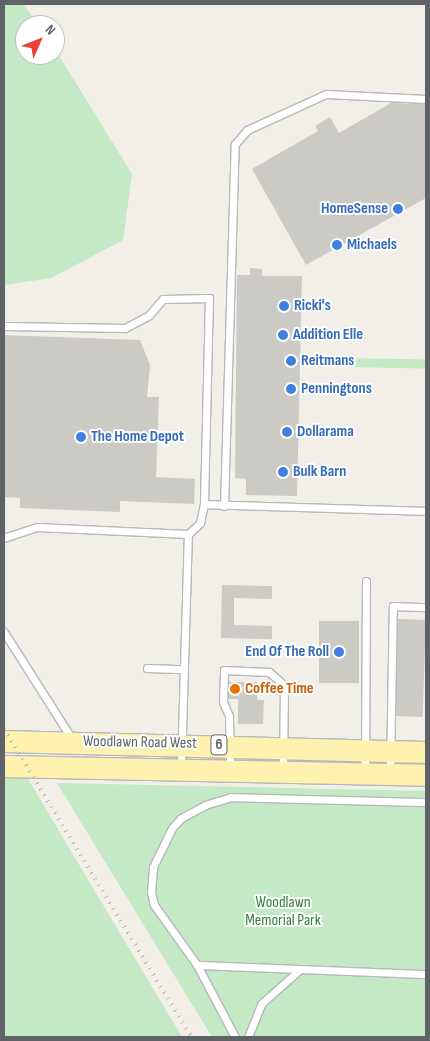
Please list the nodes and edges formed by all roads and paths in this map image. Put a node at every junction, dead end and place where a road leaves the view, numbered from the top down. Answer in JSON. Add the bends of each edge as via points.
{"nodes":[{"id":1,"x":426,"y":99,"type":"edge"},
{"id":2,"x":4,"y":326,"type":"edge"},
{"id":3,"x":204,"y":504,"type":"junction"},
{"id":4,"x":224,"y":506,"type":"junction"},
{"id":5,"x":426,"y":511,"type":"edge"},
{"id":6,"x":188,"y":534,"type":"junction"},
{"id":7,"x":4,"y":538,"type":"edge"},
{"id":8,"x":366,"y":581,"type":"dead end"},
{"id":9,"x":426,"y":607,"type":"edge"},
{"id":10,"x":4,"y":632,"type":"edge"},
{"id":11,"x":147,"y":668,"type":"dead end"},
{"id":12,"x":184,"y":669,"type":"junction"},
{"id":13,"x":4,"y":741,"type":"edge"},
{"id":14,"x":74,"y":742,"type":"junction"},
{"id":15,"x":182,"y":744,"type":"junction"},
{"id":16,"x":230,"y":746,"type":"junction"},
{"id":17,"x":283,"y":747,"type":"junction"},
{"id":18,"x":365,"y":750,"type":"junction"},
{"id":19,"x":390,"y":750,"type":"junction"},
{"id":20,"x":426,"y":752,"type":"edge"},
{"id":21,"x":4,"y":766,"type":"edge"},
{"id":22,"x":181,"y":770,"type":"junction"},
{"id":23,"x":230,"y":770,"type":"junction"},
{"id":24,"x":283,"y":772,"type":"junction"},
{"id":25,"x":365,"y":774,"type":"junction"},
{"id":26,"x":390,"y":774,"type":"junction"},
{"id":27,"x":426,"y":776,"type":"edge"},
{"id":28,"x":426,"y":802,"type":"edge"},
{"id":29,"x":196,"y":965,"type":"junction"},
{"id":30,"x":298,"y":971,"type":"junction"},
{"id":31,"x":426,"y":974,"type":"edge"},
{"id":32,"x":235,"y":1037,"type":"edge"},
{"id":33,"x":248,"y":1037,"type":"edge"}],
"edges":[{"from":1,"to":4,"type":"lane","via":[[326,94],[247,130],[235,144]]},
{"from":2,"to":3,"type":"lane","via":[[125,328],[149,315],[163,299],[209,298]]},
{"from":3,"to":4,"type":"lane"},
{"from":3,"to":6,"type":"lane","via":[[200,523]]},
{"from":4,"to":5,"type":"lane"},
{"from":6,"to":7,"type":"lane","via":[[37,528]]},
{"from":6,"to":12,"type":"lane"},
{"from":8,"to":18,"type":"lane"},
{"from":9,"to":19,"type":"lane","via":[[393,606]]},
{"from":10,"to":14,"type":"lane"},
{"from":11,"to":12,"type":"lane"},
{"from":12,"to":15,"type":"lane"},
{"from":13,"to":14,"type":"main road","name":"Woodlawn Road West","number":"6"},
{"from":14,"to":15,"type":"main road","name":"Woodlawn Road West","number":"6"},
{"from":15,"to":16,"type":"main road","name":"Woodlawn Road West","number":"6"},
{"from":15,"to":22,"type":"lane"},
{"from":16,"to":17,"type":"main road","name":"Woodlawn Road West","number":"6"},
{"from":16,"to":17,"type":"lane","via":[[229,716],[223,702],[224,670],[269,672],[284,685]]},
{"from":16,"to":23,"type":"lane"},
{"from":17,"to":18,"type":"main road","name":"Woodlawn Road West","number":"6"},
{"from":17,"to":24,"type":"lane"},
{"from":18,"to":19,"type":"main road","name":"Woodlawn Road West","number":"6"},
{"from":18,"to":25,"type":"lane"},
{"from":19,"to":20,"type":"main road","name":"Woodlawn Road West","number":"6"},
{"from":19,"to":26,"type":"lane"},
{"from":21,"to":22,"type":"main road","name":"Woodlawn Road West","number":"6"},
{"from":22,"to":23,"type":"main road","name":"Woodlawn Road West","number":"6"},
{"from":23,"to":24,"type":"main road","name":"Woodlawn Road West","number":"6"},
{"from":24,"to":25,"type":"main road","name":"Woodlawn Road West","number":"6"},
{"from":25,"to":26,"type":"main road","name":"Woodlawn Road West","number":"6"},
{"from":26,"to":27,"type":"main road","name":"Woodlawn Road West","number":"6"},
{"from":28,"to":29,"type":"lane","via":[[232,797],[205,805],[181,818],[158,855],[151,892],[154,905],[168,929]]},
{"from":29,"to":30,"type":"lane"},
{"from":29,"to":32,"type":"lane"},
{"from":30,"to":31,"type":"lane"},
{"from":30,"to":33,"type":"lane","via":[[261,1004]]}]}
